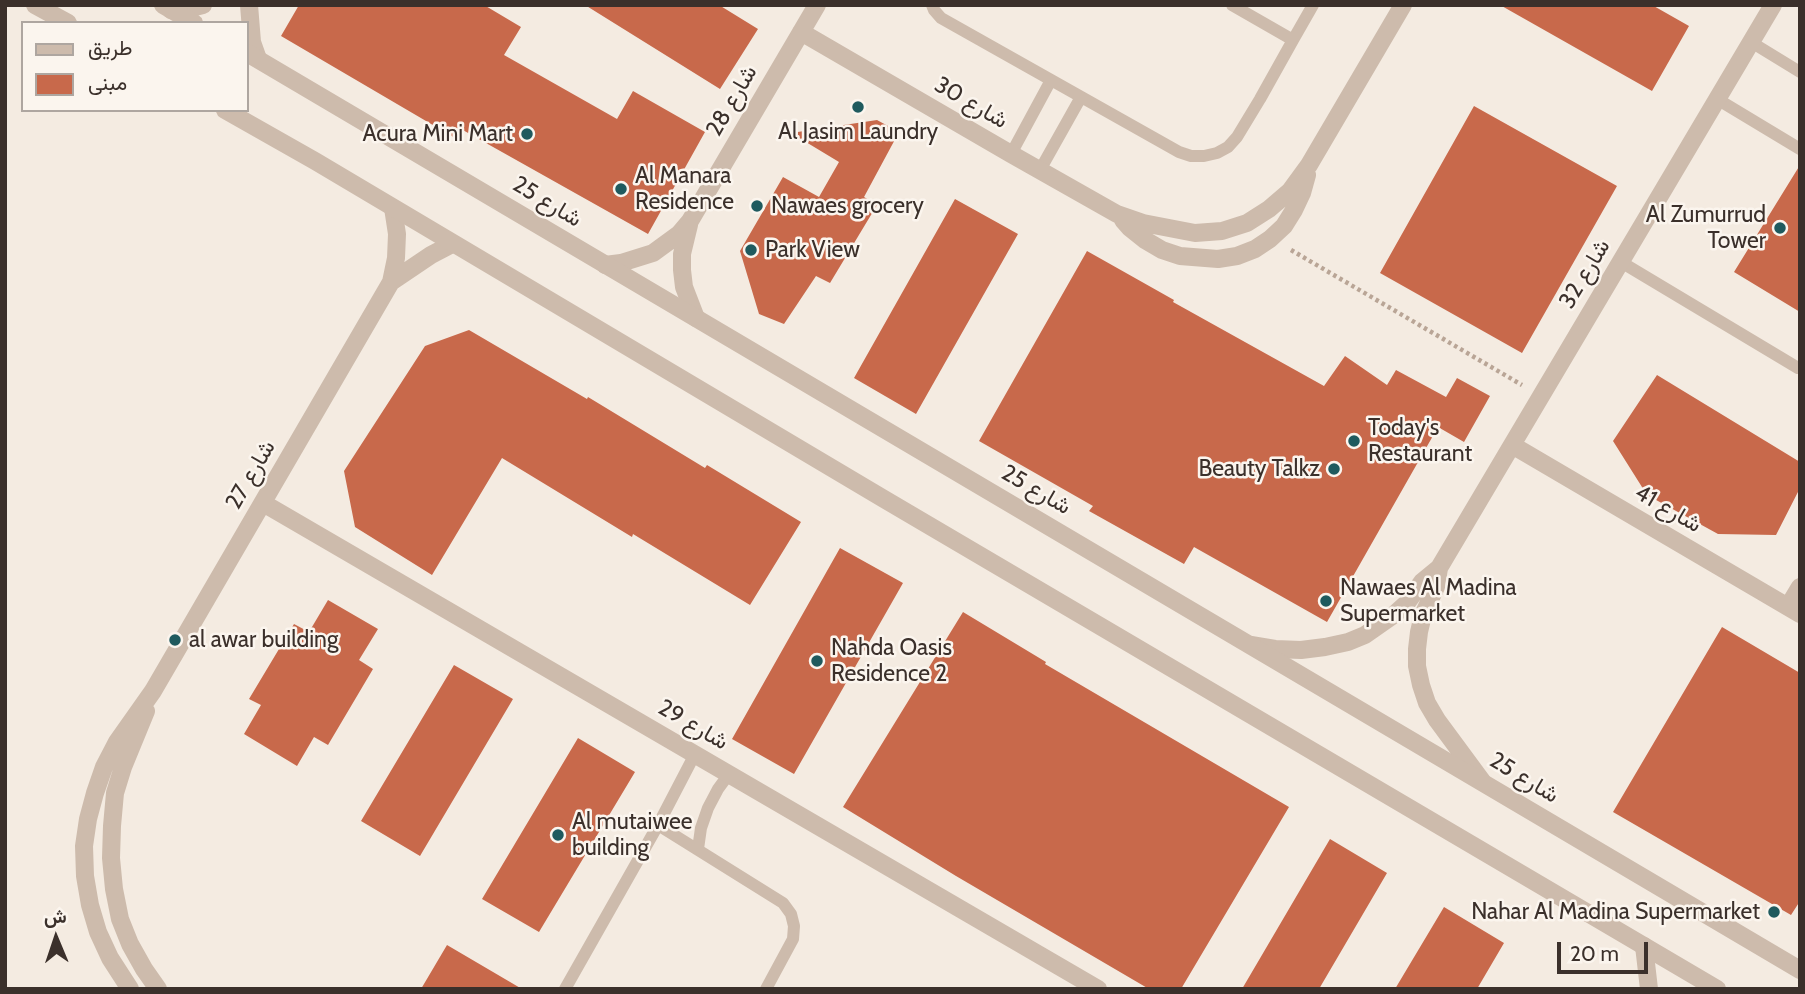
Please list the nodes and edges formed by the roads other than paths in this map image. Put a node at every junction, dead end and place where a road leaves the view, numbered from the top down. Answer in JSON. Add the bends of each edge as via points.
{"nodes":[{"id":1,"x":35,"y":5,"type":"edge"},
{"id":2,"x":202,"y":5,"type":"edge"},
{"id":3,"x":248,"y":5,"type":"edge"},
{"id":4,"x":817,"y":5,"type":"edge"},
{"id":5,"x":932,"y":5,"type":"edge"},
{"id":6,"x":1232,"y":5,"type":"edge"},
{"id":7,"x":1312,"y":5,"type":"edge"},
{"id":8,"x":1403,"y":5,"type":"edge"},
{"id":9,"x":1773,"y":5,"type":"edge"},
{"id":10,"x":167,"y":7,"type":"edge"},
{"id":11,"x":64,"y":21,"type":"edge"},
{"id":12,"x":191,"y":21,"type":"edge"},
{"id":13,"x":801,"y":32,"type":"junction"},
{"id":14,"x":1293,"y":40,"type":"junction"},
{"id":15,"x":1751,"y":42,"type":"junction"},
{"id":16,"x":252,"y":56,"type":"edge"},
{"id":17,"x":1800,"y":72,"type":"edge"},
{"id":18,"x":1051,"y":80,"type":"junction"},
{"id":19,"x":1081,"y":97,"type":"junction"},
{"id":20,"x":1717,"y":99,"type":"junction"},
{"id":21,"x":229,"y":112,"type":"edge"},
{"id":22,"x":1800,"y":149,"type":"edge"},
{"id":23,"x":1011,"y":154,"type":"junction"},
{"id":24,"x":1310,"y":165,"type":"junction"},
{"id":25,"x":1040,"y":170,"type":"junction"},
{"id":26,"x":393,"y":208,"type":"junction"},
{"id":27,"x":1117,"y":214,"type":"junction"},
{"id":28,"x":690,"y":221,"type":"junction"},
{"id":29,"x":452,"y":244,"type":"junction"},
{"id":30,"x":1621,"y":262,"type":"junction"},
{"id":31,"x":605,"y":265,"type":"junction"},
{"id":32,"x":391,"y":282,"type":"junction"},
{"id":33,"x":696,"y":318,"type":"junction"},
{"id":34,"x":1798,"y":368,"type":"dead end"},
{"id":35,"x":1512,"y":445,"type":"junction"},
{"id":36,"x":263,"y":503,"type":"junction"},
{"id":37,"x":1439,"y":568,"type":"junction"},
{"id":38,"x":1800,"y":587,"type":"edge"},
{"id":39,"x":1794,"y":611,"type":"edge"},
{"id":40,"x":1250,"y":644,"type":"junction"},
{"id":41,"x":153,"y":691,"type":"junction"},
{"id":42,"x":695,"y":754,"type":"junction"},
{"id":43,"x":729,"y":774,"type":"junction"},
{"id":44,"x":1482,"y":781,"type":"junction"},
{"id":45,"x":658,"y":825,"type":"junction"},
{"id":46,"x":698,"y":849,"type":"junction"},
{"id":47,"x":1644,"y":946,"type":"junction"},
{"id":48,"x":1800,"y":970,"type":"edge"},
{"id":49,"x":130,"y":989,"type":"edge"},
{"id":50,"x":158,"y":989,"type":"edge"},
{"id":51,"x":565,"y":989,"type":"edge"},
{"id":52,"x":766,"y":989,"type":"edge"},
{"id":53,"x":1098,"y":989,"type":"edge"},
{"id":54,"x":1649,"y":989,"type":"edge"},
{"id":55,"x":1717,"y":989,"type":"edge"}],
"edges":[{"from":1,"to":11,"type":"street"},
{"from":2,"to":10,"type":"street"},
{"from":3,"to":16,"type":"street"},
{"from":4,"to":13,"type":"street","name":"شارع 28"},
{"from":5,"to":18,"type":"lane","via":[[941,18]]},
{"from":6,"to":14,"type":"lane"},
{"from":7,"to":14,"type":"lane"},
{"from":8,"to":24,"type":"street","name":"شارع 30"},
{"from":9,"to":15,"type":"street","name":"شارع 32"},
{"from":10,"to":12,"type":"street"},
{"from":13,"to":23,"type":"street","name":"شارع 30"},
{"from":13,"to":28,"type":"street","name":"شارع 28"},
{"from":14,"to":19,"type":"lane","via":[[1237,137],[1217,153],[1191,156],[1179,152]]},
{"from":15,"to":17,"type":"lane"},
{"from":15,"to":20,"type":"street","name":"شارع 32"},
{"from":16,"to":31,"type":"street","name":"شارع 25"},
{"from":18,"to":19,"type":"lane"},
{"from":18,"to":23,"type":"lane"},
{"from":19,"to":25,"type":"lane"},
{"from":20,"to":22,"type":"lane"},
{"from":20,"to":30,"type":"street","name":"شارع 32"},
{"from":21,"to":26,"type":"street"},
{"from":23,"to":25,"type":"street","name":"شارع 30"},
{"from":24,"to":27,"type":"street","name":"شارع 30","via":[[1269,209],[1222,231],[1169,230]]},
{"from":24,"to":27,"type":"street","name":"شارع 30","via":[[1302,193],[1284,226],[1255,249],[1237,256],[1180,256],[1162,250]]},
{"from":25,"to":27,"type":"street","name":"شارع 30"},
{"from":26,"to":29,"type":"street"},
{"from":26,"to":32,"type":"street","name":"شارع 27","via":[[397,234]]},
{"from":28,"to":31,"type":"street","name":"شارع 28","via":[[653,253]]},
{"from":28,"to":33,"type":"street","name":"شارع 28","via":[[682,271]]},
{"from":29,"to":32,"type":"street","name":"شارع 27"},
{"from":29,"to":47,"type":"street"},
{"from":30,"to":34,"type":"lane"},
{"from":30,"to":35,"type":"street","name":"شارع 32"},
{"from":31,"to":33,"type":"street","name":"شارع 25"},
{"from":32,"to":36,"type":"street","name":"شارع 27"},
{"from":33,"to":40,"type":"street","name":"شارع 25"},
{"from":35,"to":37,"type":"street","name":"شارع 32"},
{"from":35,"to":39,"type":"street","name":"شارع 41"},
{"from":36,"to":41,"type":"street","name":"شارع 27"},
{"from":36,"to":42,"type":"street","name":"شارع 29"},
{"from":37,"to":40,"type":"street","name":"شارع 32","via":[[1395,614],[1348,642],[1301,650]]},
{"from":37,"to":44,"type":"street","name":"شارع 32","via":[[1419,632],[1421,685],[1437,720]]},
{"from":38,"to":39,"type":"street"},
{"from":40,"to":44,"type":"street","name":"شارع 25"},
{"from":41,"to":49,"type":"street","name":"شارع 27","via":[[104,767],[85,846],[85,876],[98,932]]},
{"from":41,"to":50,"type":"street","name":"شارع 27","via":[[116,793],[111,858],[120,919]]},
{"from":42,"to":43,"type":"street","name":"شارع 29"},
{"from":42,"to":45,"type":"lane"},
{"from":43,"to":46,"type":"lane","via":[[708,808]]},
{"from":43,"to":53,"type":"street","name":"شارع 29"},
{"from":44,"to":48,"type":"street","name":"شارع 25"},
{"from":45,"to":46,"type":"lane"},
{"from":45,"to":51,"type":"lane"},
{"from":46,"to":52,"type":"lane","via":[[783,903],[791,914],[793,939]]},
{"from":47,"to":54,"type":"street"},
{"from":47,"to":55,"type":"street"}]}
